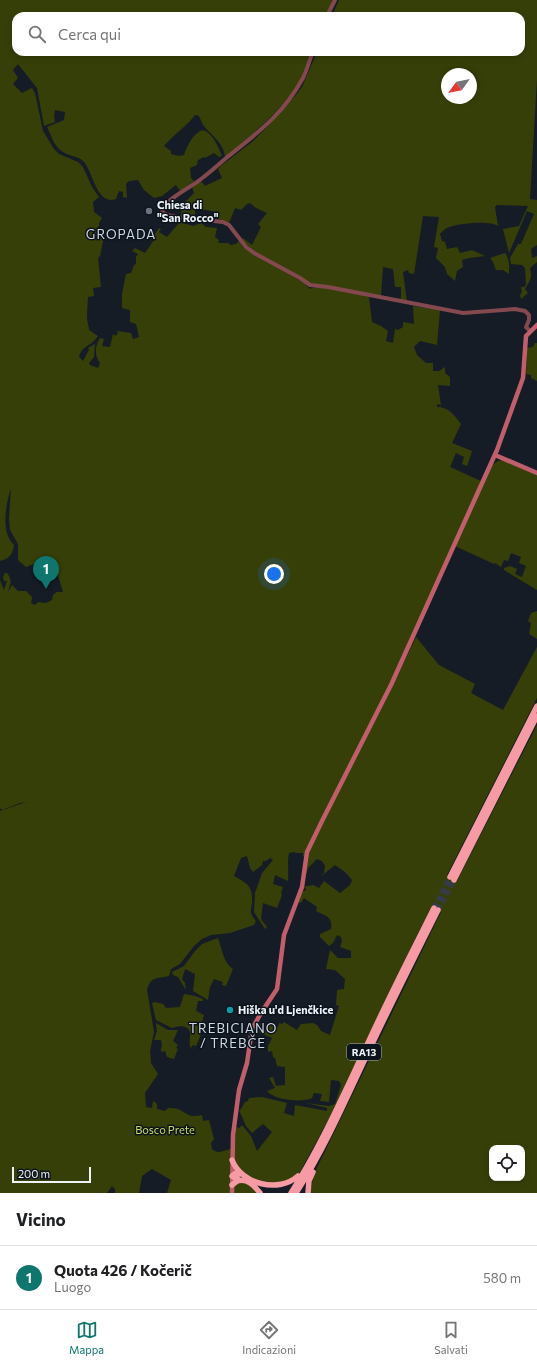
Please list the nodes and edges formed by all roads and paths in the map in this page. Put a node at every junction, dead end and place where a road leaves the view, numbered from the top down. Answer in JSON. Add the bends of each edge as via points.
{"nodes":[{"id":1,"x":335,"y":0,"type":"edge"},
{"id":2,"x":329,"y":12,"type":"edge"},
{"id":3,"x":311,"y":56,"type":"edge"},
{"id":4,"x":537,"y":325,"type":"edge"},
{"id":5,"x":530,"y":331,"type":"junction"},
{"id":6,"x":496,"y":452,"type":"junction"},
{"id":7,"x":506,"y":460,"type":"junction"},
{"id":8,"x":492,"y":462,"type":"junction"},
{"id":9,"x":537,"y":473,"type":"edge"},
{"id":10,"x":537,"y":706,"type":"edge"},
{"id":11,"x":537,"y":716,"type":"edge"},
{"id":12,"x":340,"y":1103,"type":"junction"},
{"id":13,"x":338,"y":1119,"type":"junction"},
{"id":14,"x":232,"y":1160,"type":"junction"},
{"id":15,"x":232,"y":1176,"type":"junction"},
{"id":16,"x":240,"y":1177,"type":"junction"},
{"id":17,"x":250,"y":1182,"type":"junction"},
{"id":18,"x":232,"y":1185,"type":"junction"},
{"id":19,"x":232,"y":1193,"type":"edge"},
{"id":20,"x":260,"y":1193,"type":"edge"},
{"id":21,"x":291,"y":1193,"type":"edge"},
{"id":22,"x":296,"y":1193,"type":"edge"},
{"id":23,"x":308,"y":1193,"type":"edge"}],
"edges":[{"from":1,"to":2,"type":"street"},
{"from":3,"to":5,"type":"street","via":[[300,83],[263,129],[205,176],[170,200],[163,208],[163,213],[226,223],[254,253],[310,285],[463,314],[515,308],[529,315],[526,327]]},
{"from":4,"to":5,"type":"main road"},
{"from":5,"to":6,"type":"main road","via":[[526,338],[523,378]]},
{"from":6,"to":7,"type":"main road"},
{"from":6,"to":8,"type":"main road"},
{"from":7,"to":8,"type":"main road","via":[[498,459]]},
{"from":7,"to":9,"type":"main road"},
{"from":8,"to":14,"type":"main road","via":[[391,686],[307,852],[302,887],[284,935],[277,989],[252,1029],[239,1094]]},
{"from":10,"to":11,"type":"highway","via":[[452,878]]},
{"from":12,"to":13,"type":"highway","number":"RA13","via":[[390,995],[436,909]]},
{"from":12,"to":17,"type":"highway","via":[[296,1179],[275,1188],[262,1187]]},
{"from":12,"to":21,"type":"highway","number":"RA13"},
{"from":13,"to":22,"type":"highway","number":"RA13"},
{"from":13,"to":23,"type":"highway","via":[[311,1177]]},
{"from":14,"to":15,"type":"main road"},
{"from":14,"to":16,"type":"highway"},
{"from":15,"to":16,"type":"highway"},
{"from":15,"to":18,"type":"main road"},
{"from":16,"to":17,"type":"highway"},
{"from":16,"to":18,"type":"highway"},
{"from":17,"to":20,"type":"highway"},
{"from":18,"to":19,"type":"main road"}]}
